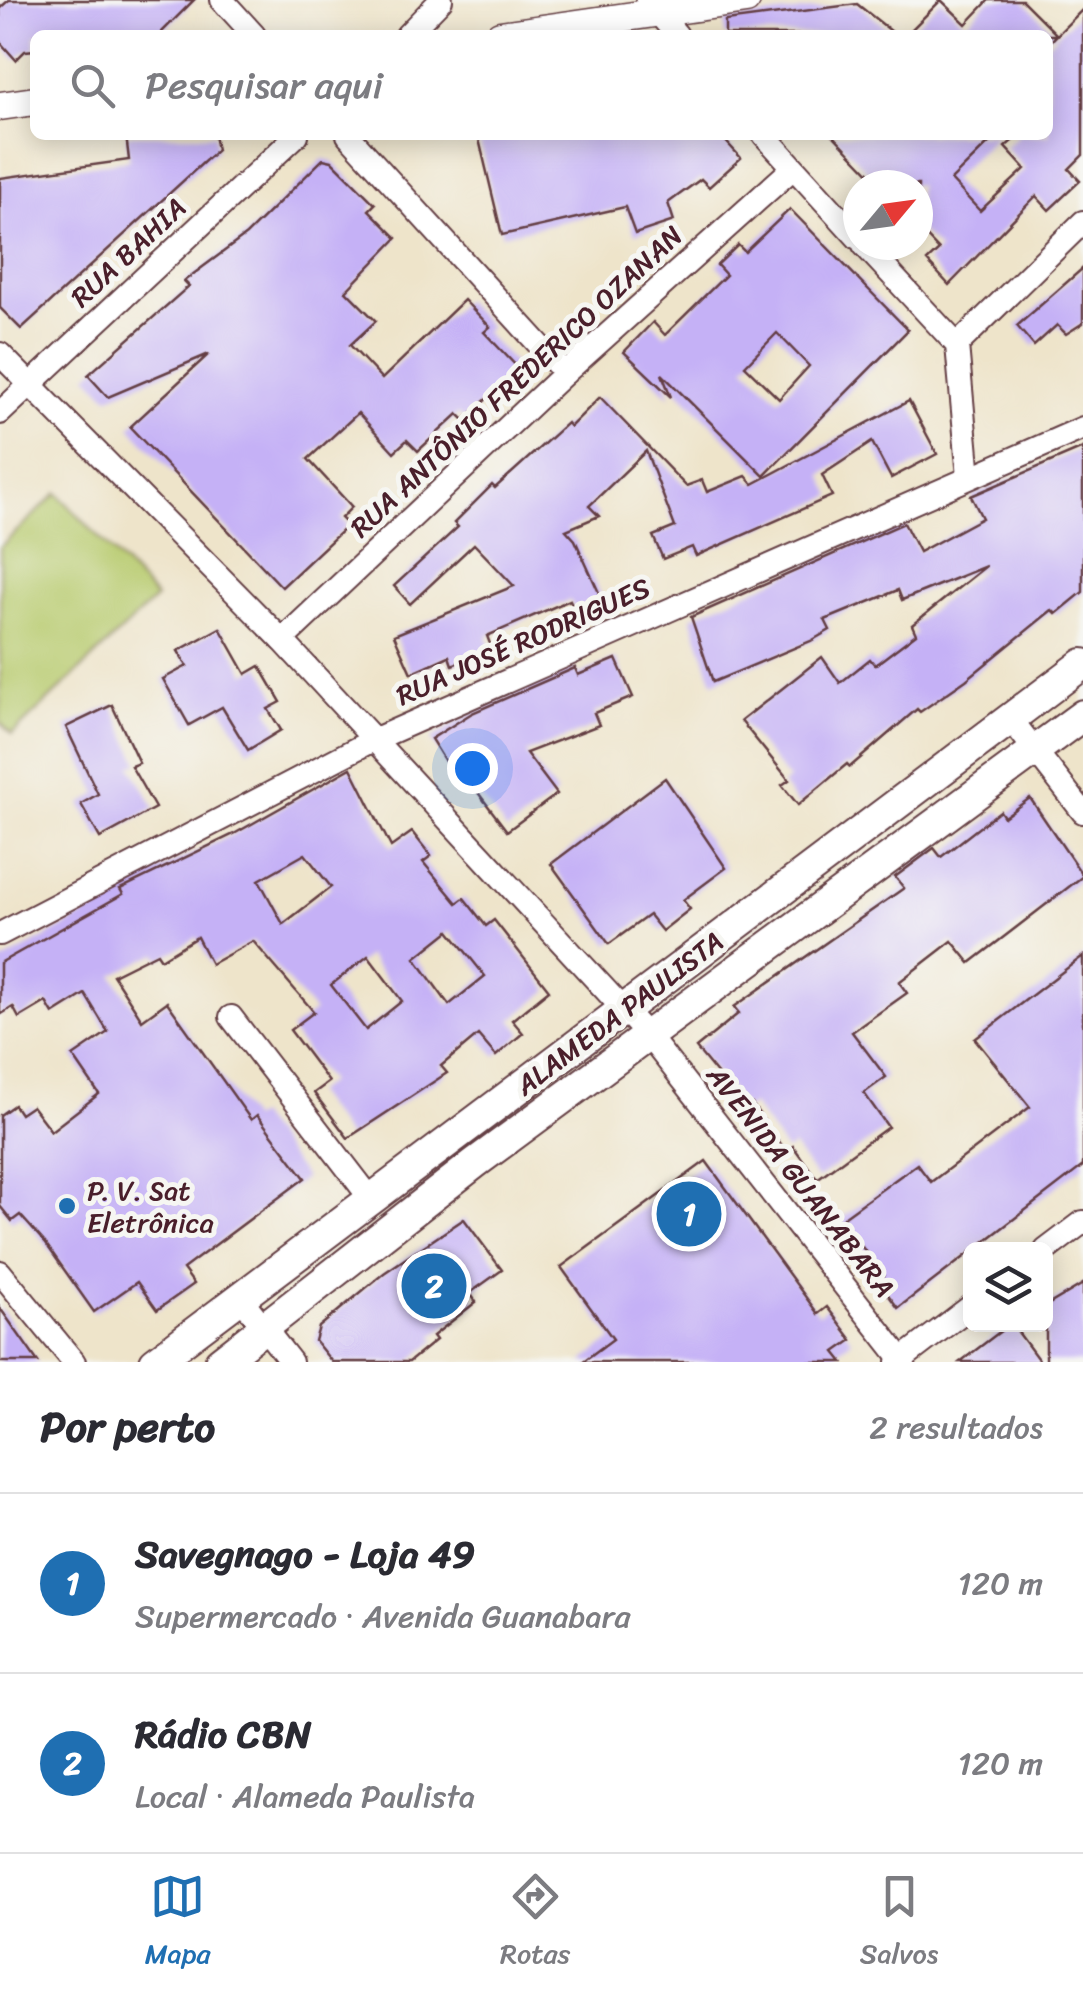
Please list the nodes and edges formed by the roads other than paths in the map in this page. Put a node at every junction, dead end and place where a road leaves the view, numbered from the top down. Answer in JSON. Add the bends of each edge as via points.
{"nodes":[{"id":1,"x":222,"y":0,"type":"edge"},
{"id":2,"x":441,"y":0,"type":"edge"},
{"id":3,"x":746,"y":0,"type":"edge"},
{"id":4,"x":652,"y":6,"type":"edge"},
{"id":5,"x":249,"y":30,"type":"edge"},
{"id":6,"x":412,"y":30,"type":"edge"},
{"id":7,"x":526,"y":30,"type":"edge"},
{"id":8,"x":674,"y":30,"type":"edge"},
{"id":9,"x":30,"y":102,"type":"edge"},
{"id":10,"x":0,"y":106,"type":"edge"},
{"id":11,"x":292,"y":140,"type":"edge"},
{"id":12,"x":353,"y":140,"type":"edge"},
{"id":13,"x":768,"y":140,"type":"edge"},
{"id":14,"x":793,"y":168,"type":"junction"},
{"id":15,"x":843,"y":222,"type":"edge"},
{"id":16,"x":1083,"y":222,"type":"edge"},
{"id":17,"x":878,"y":260,"type":"edge"},
{"id":18,"x":957,"y":345,"type":"junction"},
{"id":19,"x":0,"y":354,"type":"edge"},
{"id":20,"x":565,"y":373,"type":"junction"},
{"id":21,"x":29,"y":385,"type":"junction"},
{"id":22,"x":0,"y":414,"type":"edge"},
{"id":23,"x":1083,"y":428,"type":"edge"},
{"id":24,"x":969,"y":476,"type":"junction"},
{"id":25,"x":282,"y":640,"type":"junction"},
{"id":26,"x":1083,"y":664,"type":"edge"},
{"id":27,"x":1083,"y":715,"type":"edge"},
{"id":28,"x":1010,"y":718,"type":"junction"},
{"id":29,"x":371,"y":740,"type":"junction"},
{"id":30,"x":1035,"y":751,"type":"junction"},
{"id":31,"x":1083,"y":812,"type":"edge"},
{"id":32,"x":0,"y":934,"type":"edge"},
{"id":33,"x":624,"y":1010,"type":"junction"},
{"id":34,"x":230,"y":1017,"type":"dead end"},
{"id":35,"x":650,"y":1038,"type":"junction"},
{"id":36,"x":371,"y":1199,"type":"junction"},
{"id":37,"x":1083,"y":1222,"type":"edge"},
{"id":38,"x":1053,"y":1245,"type":"edge"},
{"id":39,"x":0,"y":1272,"type":"edge"},
{"id":40,"x":240,"y":1297,"type":"junction"},
{"id":41,"x":963,"y":1312,"type":"edge"},
{"id":42,"x":264,"y":1327,"type":"junction"},
{"id":43,"x":901,"y":1361,"type":"edge"},
{"id":44,"x":74,"y":1362,"type":"edge"},
{"id":45,"x":154,"y":1362,"type":"edge"},
{"id":46,"x":220,"y":1362,"type":"edge"},
{"id":47,"x":292,"y":1362,"type":"edge"}],
"edges":[{"from":1,"to":5,"type":"street"},
{"from":2,"to":6,"type":"street"},
{"from":3,"to":4,"type":"street"},
{"from":4,"to":7,"type":"street"},
{"from":4,"to":8,"type":"street"},
{"from":9,"to":10,"type":"street"},
{"from":11,"to":21,"type":"street","name":"RUA BAHIA"},
{"from":12,"to":20,"type":"street"},
{"from":13,"to":14,"type":"street"},
{"from":14,"to":15,"type":"street"},
{"from":14,"to":20,"type":"street","name":"RUA ANTÔNIO FREDERICO OZANAN"},
{"from":16,"to":18,"type":"street"},
{"from":17,"to":18,"type":"street"},
{"from":18,"to":24,"type":"street"},
{"from":19,"to":21,"type":"street","name":"AVENIDA GUANABARA"},
{"from":20,"to":25,"type":"street","name":"RUA ANTÔNIO FREDERICO OZANAN"},
{"from":21,"to":22,"type":"street","name":"RUA BAHIA"},
{"from":21,"to":25,"type":"street","name":"AVENIDA GUANABARA"},
{"from":23,"to":24,"type":"street","name":"RUA JOSÉ RODRIGUES"},
{"from":24,"to":29,"type":"street","name":"RUA JOSÉ RODRIGUES"},
{"from":25,"to":29,"type":"street","name":"AVENIDA GUANABARA"},
{"from":26,"to":28,"type":"main road","name":"ALAMEDA PAULISTA"},
{"from":27,"to":30,"type":"main road","name":"ALAMEDA PAULISTA"},
{"from":28,"to":30,"type":"street"},
{"from":28,"to":33,"type":"main road","name":"ALAMEDA PAULISTA"},
{"from":29,"to":32,"type":"street","name":"RUA JOSÉ RODRIGUES"},
{"from":29,"to":33,"type":"street","name":"AVENIDA GUANABARA"},
{"from":30,"to":31,"type":"street"},
{"from":30,"to":35,"type":"main road","name":"ALAMEDA PAULISTA"},
{"from":33,"to":35,"type":"street","name":"AVENIDA GUANABARA"},
{"from":33,"to":36,"type":"main road","name":"ALAMEDA PAULISTA"},
{"from":34,"to":36,"type":"street"},
{"from":35,"to":42,"type":"main road","name":"ALAMEDA PAULISTA"},
{"from":35,"to":43,"type":"street","name":"AVENIDA GUANABARA"},
{"from":36,"to":40,"type":"main road","name":"ALAMEDA PAULISTA"},
{"from":37,"to":38,"type":"street"},
{"from":39,"to":44,"type":"street"},
{"from":40,"to":42,"type":"street"},
{"from":40,"to":45,"type":"main road","name":"ALAMEDA PAULISTA"},
{"from":41,"to":43,"type":"street"},
{"from":42,"to":46,"type":"main road","name":"ALAMEDA PAULISTA"},
{"from":42,"to":47,"type":"street"}]}
